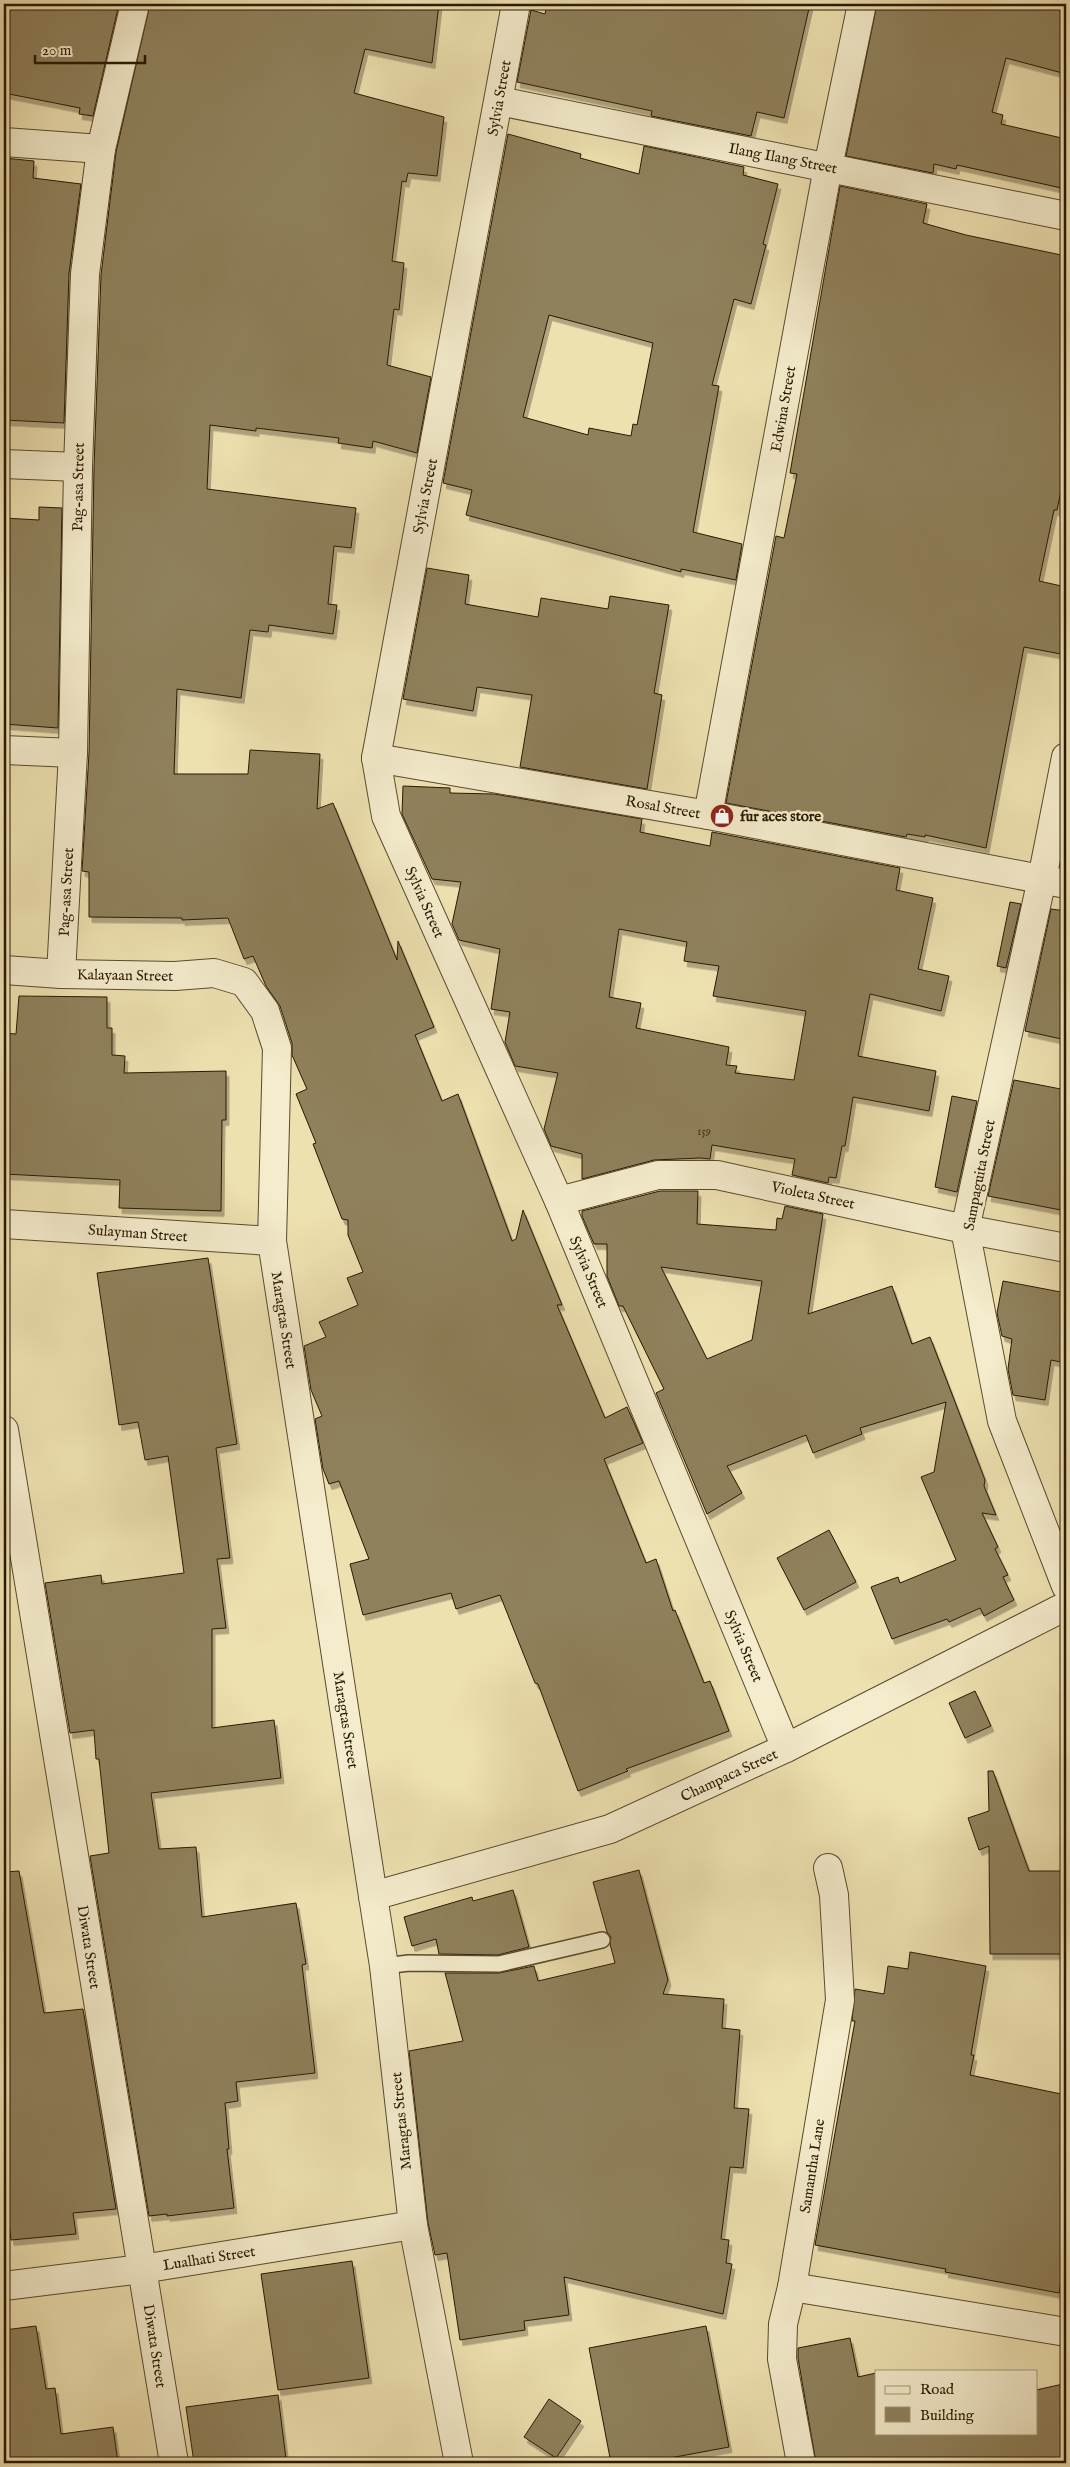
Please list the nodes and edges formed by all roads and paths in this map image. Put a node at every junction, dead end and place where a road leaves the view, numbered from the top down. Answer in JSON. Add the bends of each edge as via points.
{"nodes":[{"id":1,"x":135,"y":4,"type":"edge"},
{"id":2,"x":516,"y":4,"type":"edge"},
{"id":3,"x":862,"y":4,"type":"edge"},
{"id":4,"x":499,"y":101,"type":"junction"},
{"id":5,"x":4,"y":142,"type":"edge"},
{"id":6,"x":101,"y":149,"type":"junction"},
{"id":7,"x":828,"y":167,"type":"junction"},
{"id":8,"x":1066,"y":216,"type":"edge"},
{"id":9,"x":4,"y":464,"type":"edge"},
{"id":10,"x":78,"y":467,"type":"junction"},
{"id":11,"x":4,"y":750,"type":"edge"},
{"id":12,"x":73,"y":753,"type":"junction"},
{"id":13,"x":1066,"y":756,"type":"edge"},
{"id":14,"x":376,"y":758,"type":"junction"},
{"id":15,"x":708,"y":815,"type":"junction"},
{"id":16,"x":1054,"y":881,"type":"edge"},
{"id":17,"x":4,"y":970,"type":"edge"},
{"id":18,"x":61,"y":974,"type":"junction"},
{"id":19,"x":244,"y":982,"type":"joint"},
{"id":20,"x":559,"y":1201,"type":"junction"},
{"id":21,"x":4,"y":1224,"type":"edge"},
{"id":22,"x":965,"y":1229,"type":"junction"},
{"id":23,"x":272,"y":1241,"type":"junction"},
{"id":24,"x":1066,"y":1248,"type":"edge"},
{"id":25,"x":4,"y":1430,"type":"edge"},
{"id":26,"x":1066,"y":1586,"type":"edge"},
{"id":27,"x":1066,"y":1606,"type":"edge"},
{"id":28,"x":786,"y":1748,"type":"junction"},
{"id":29,"x":828,"y":1868,"type":"dead end"},
{"id":30,"x":373,"y":1896,"type":"junction"},
{"id":31,"x":602,"y":1940,"type":"dead end"},
{"id":32,"x":384,"y":1966,"type":"junction"},
{"id":33,"x":413,"y":2225,"type":"junction"},
{"id":34,"x":142,"y":2269,"type":"junction"},
{"id":35,"x":4,"y":2286,"type":"edge"},
{"id":36,"x":792,"y":2287,"type":"junction"},
{"id":37,"x":1066,"y":2332,"type":"edge"},
{"id":38,"x":174,"y":2463,"type":"edge"},
{"id":39,"x":459,"y":2463,"type":"edge"},
{"id":40,"x":801,"y":2463,"type":"edge"}],
"edges":[{"from":1,"to":6,"type":"street","name":"Pag-asa Street"},
{"from":2,"to":4,"type":"street","name":"Sylvia Street"},
{"from":3,"to":7,"type":"street","name":"Edwina Street"},
{"from":4,"to":7,"type":"street","name":"Ilang Ilang Street"},
{"from":4,"to":14,"type":"street","name":"Sylvia Street"},
{"from":5,"to":6,"type":"street"},
{"from":6,"to":10,"type":"street","name":"Pag-asa Street","via":[[85,274]]},
{"from":7,"to":8,"type":"street","name":"Ilang Ilang Street"},
{"from":7,"to":15,"type":"street","name":"Edwina Street"},
{"from":9,"to":10,"type":"street"},
{"from":10,"to":12,"type":"street","name":"Pag-asa Street"},
{"from":11,"to":12,"type":"street"},
{"from":12,"to":18,"type":"street","name":"Pag-asa Street"},
{"from":13,"to":16,"type":"street","name":"Sampaguita Street"},
{"from":14,"to":15,"type":"street","name":"Rosal Street"},
{"from":14,"to":20,"type":"street","name":"Sylvia Street","via":[[386,816]]},
{"from":15,"to":16,"type":"street","name":"Rosal Street"},
{"from":16,"to":22,"type":"street","name":"Sampaguita Street"},
{"from":17,"to":18,"type":"street","name":"Kalayaan Street"},
{"from":18,"to":19,"type":"street","name":"Kalayaan Street","via":[[175,976],[214,973]]},
{"from":19,"to":23,"type":"street","name":"Maragtas Street","via":[[266,1011],[276,1048]]},
{"from":20,"to":22,"type":"street","name":"Violeta Street","via":[[658,1175],[717,1175]]},
{"from":20,"to":28,"type":"street","name":"Sylvia Street"},
{"from":21,"to":23,"type":"street","name":"Sulayman Street"},
{"from":22,"to":24,"type":"street","name":"Violeta Street"},
{"from":22,"to":26,"type":"street","name":"Sampaguita Street","via":[[1002,1421]]},
{"from":23,"to":30,"type":"street","name":"Maragtas Street"},
{"from":25,"to":34,"type":"street","name":"Diwata Street"},
{"from":27,"to":28,"type":"street","name":"Champaca Street"},
{"from":28,"to":30,"type":"street","name":"Champaca Street","via":[[610,1829]]},
{"from":29,"to":36,"type":"street","name":"Samantha Lane","via":[[834,1895],[840,2000]]},
{"from":30,"to":32,"type":"street","name":"Maragtas Street"},
{"from":31,"to":32,"type":"lane","via":[[499,1964],[409,1963]]},
{"from":32,"to":33,"type":"street","name":"Maragtas Street"},
{"from":33,"to":34,"type":"street","name":"Lualhati Street"},
{"from":33,"to":39,"type":"street","name":"Maragtas Street"},
{"from":34,"to":35,"type":"street","name":"Lualhati Street"},
{"from":34,"to":38,"type":"street","name":"Diwata Street"},
{"from":36,"to":37,"type":"street"},
{"from":36,"to":40,"type":"street","name":"Samantha Lane","via":[[783,2324],[782,2359]]}]}
